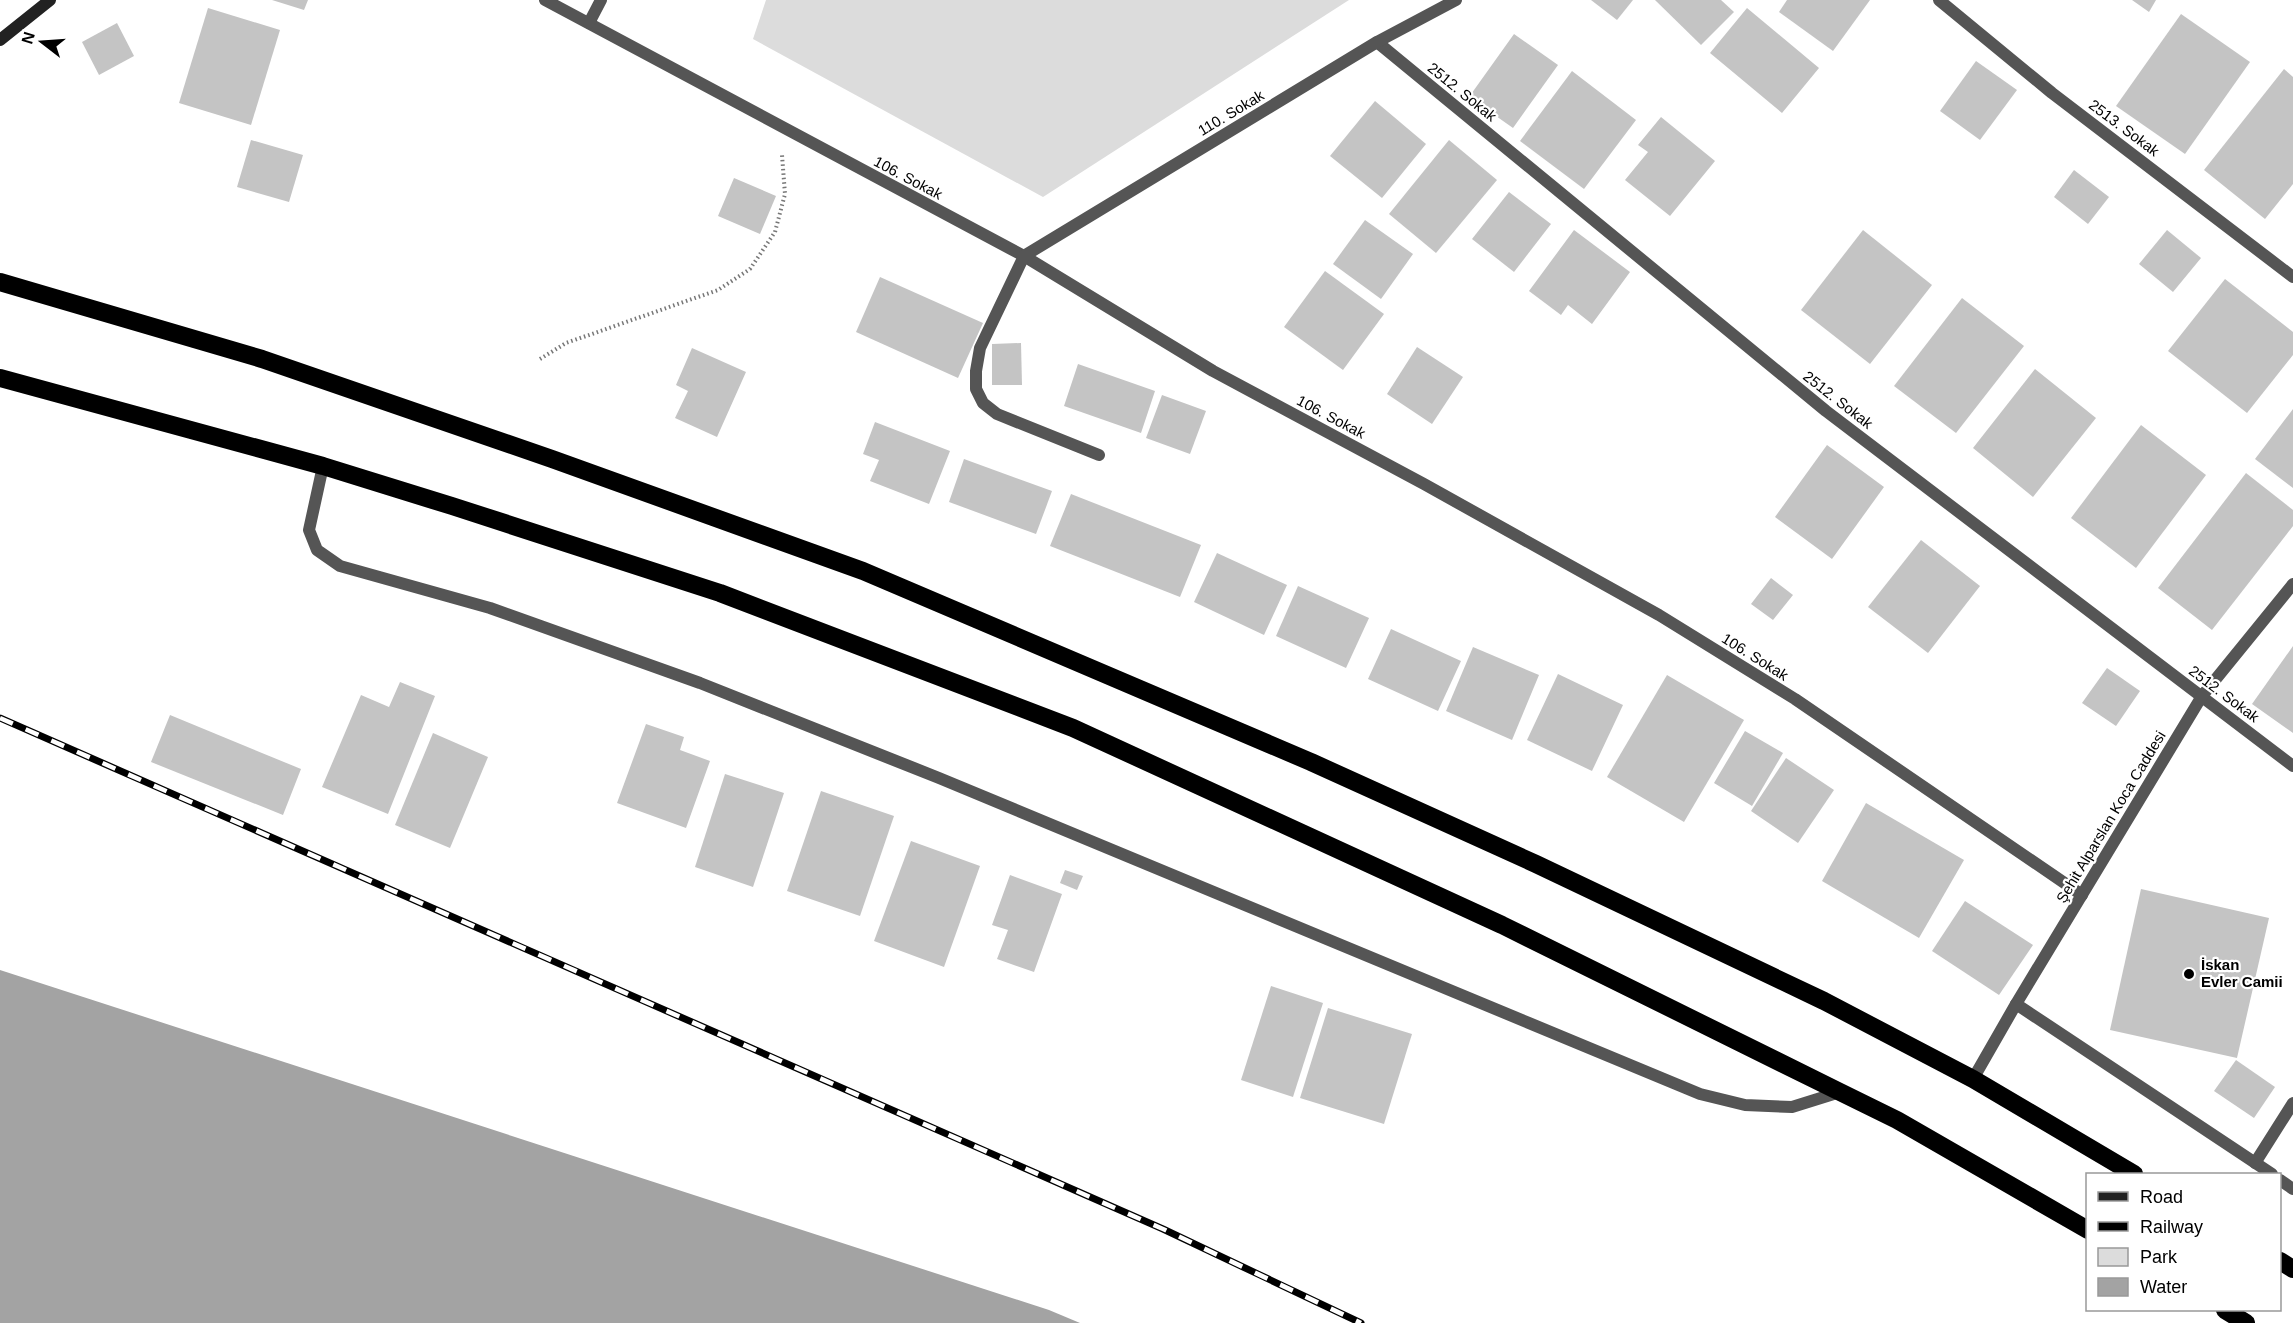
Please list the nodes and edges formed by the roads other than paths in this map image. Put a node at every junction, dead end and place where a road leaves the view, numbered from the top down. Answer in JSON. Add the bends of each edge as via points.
{"nodes":[{"id":1,"x":545,"y":0,"type":"edge"},
{"id":2,"x":601,"y":0,"type":"edge"},
{"id":3,"x":1456,"y":0,"type":"edge"},
{"id":4,"x":1939,"y":0,"type":"edge"},
{"id":5,"x":48,"y":1,"type":"edge"},
{"id":6,"x":589,"y":23,"type":"junction"},
{"id":7,"x":0,"y":40,"type":"edge"},
{"id":8,"x":1377,"y":42,"type":"junction"},
{"id":9,"x":1024,"y":256,"type":"junction"},
{"id":10,"x":2293,"y":277,"type":"edge"},
{"id":11,"x":0,"y":282,"type":"edge"},
{"id":12,"x":0,"y":378,"type":"edge"},
{"id":13,"x":1099,"y":455,"type":"dead end"},
{"id":14,"x":323,"y":466,"type":"junction"},
{"id":15,"x":2293,"y":584,"type":"edge"},
{"id":16,"x":2202,"y":696,"type":"junction"},
{"id":17,"x":2293,"y":766,"type":"edge"},
{"id":18,"x":2082,"y":896,"type":"junction"},
{"id":19,"x":2016,"y":1004,"type":"junction"},
{"id":20,"x":1973,"y":1079,"type":"junction"},
{"id":21,"x":1840,"y":1092,"type":"junction"},
{"id":22,"x":2293,"y":1103,"type":"edge"},
{"id":23,"x":2255,"y":1163,"type":"junction"},
{"id":24,"x":2132,"y":1173,"type":"edge"},
{"id":25,"x":2270,"y":1173,"type":"edge"},
{"id":26,"x":2086,"y":1229,"type":"edge"},
{"id":27,"x":2227,"y":1311,"type":"edge"},
{"id":28,"x":2246,"y":1323,"type":"edge"}],
"edges":[{"from":1,"to":6,"type":"street","name":"106. Sokak"},
{"from":2,"to":6,"type":"street"},
{"from":3,"to":8,"type":"street","name":"110. Sokak"},
{"from":4,"to":10,"type":"street","name":"2513. Sokak","via":[[2052,93]]},
{"from":5,"to":7,"type":"street"},
{"from":6,"to":9,"type":"street","name":"106. Sokak"},
{"from":8,"to":9,"type":"street","name":"110. Sokak"},
{"from":8,"to":16,"type":"street","name":"2512. Sokak","via":[[1826,411]]},
{"from":9,"to":13,"type":"street","via":[[980,348],[976,389],[983,403],[997,414]]},
{"from":9,"to":18,"type":"street","name":"106. Sokak","via":[[1213,371],[1659,615],[1795,699]]},
{"from":11,"to":20,"type":"highway","via":[[262,359],[862,571],[1311,762],[1536,864],[1824,1001]]},
{"from":12,"to":14,"type":"highway"},
{"from":14,"to":21,"type":"highway","via":[[720,593],[1073,728],[1502,925]]},
{"from":14,"to":21,"type":"street","via":[[309,530],[317,550],[340,566],[490,609],[700,683],[961,787],[1700,1094],[1745,1105],[1792,1107]]},
{"from":15,"to":16,"type":"street","name":"Şehit Alparslan Koca Caddesi"},
{"from":16,"to":17,"type":"street","name":"2512. Sokak"},
{"from":16,"to":18,"type":"street","name":"Şehit Alparslan Koca Caddesi"},
{"from":18,"to":19,"type":"street","name":"Şehit Alparslan Koca Caddesi"},
{"from":19,"to":20,"type":"street","name":"Şehit Alparslan Koca Caddesi"},
{"from":19,"to":23,"type":"street"},
{"from":20,"to":24,"type":"highway"},
{"from":21,"to":26,"type":"highway","via":[[1897,1120]]},
{"from":22,"to":23,"type":"street"},
{"from":23,"to":25,"type":"street"},
{"from":27,"to":28,"type":"highway"}]}
